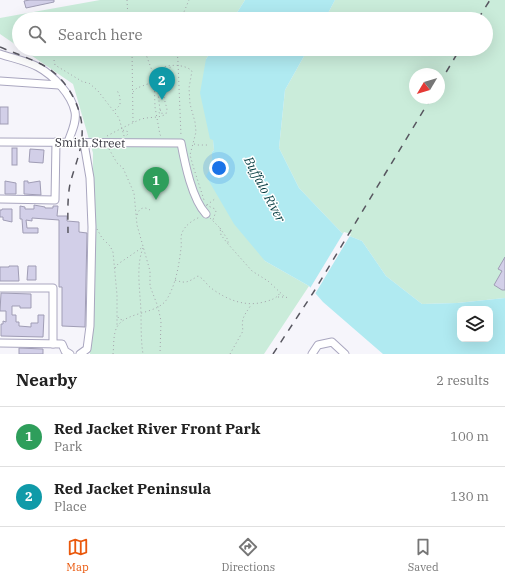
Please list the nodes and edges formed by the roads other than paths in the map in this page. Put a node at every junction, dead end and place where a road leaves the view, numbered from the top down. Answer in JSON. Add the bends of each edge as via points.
{"nodes":[{"id":1,"x":0,"y":54,"type":"edge"},
{"id":2,"x":0,"y":81,"type":"edge"},
{"id":3,"x":59,"y":85,"type":"junction"},
{"id":4,"x":0,"y":142,"type":"edge"},
{"id":5,"x":56,"y":142,"type":"junction"},
{"id":6,"x":68,"y":142,"type":"junction"},
{"id":7,"x":84,"y":143,"type":"junction"},
{"id":8,"x":0,"y":200,"type":"edge"},
{"id":9,"x":206,"y":214,"type":"dead end"},
{"id":10,"x":0,"y":288,"type":"edge"},
{"id":11,"x":0,"y":344,"type":"edge"},
{"id":12,"x":53,"y":344,"type":"junction"},
{"id":13,"x":70,"y":354,"type":"edge"},
{"id":14,"x":80,"y":354,"type":"edge"},
{"id":15,"x":312,"y":354,"type":"edge"},
{"id":16,"x":345,"y":354,"type":"edge"}],
"edges":[{"from":1,"to":3,"type":"street","via":[[38,67]]},
{"from":2,"to":3,"type":"street"},
{"from":3,"to":6,"type":"street","via":[[75,112]]},
{"from":4,"to":5,"type":"street","name":"Smith Street"},
{"from":5,"to":6,"type":"street","name":"Smith Street"},
{"from":5,"to":8,"type":"street","via":[[55,200]]},
{"from":6,"to":7,"type":"street","name":"Smith Street"},
{"from":7,"to":9,"type":"street","name":"Smith Street","via":[[181,143],[196,196]]},
{"from":7,"to":14,"type":"street","via":[[90,178],[92,227],[90,326],[87,349]]},
{"from":10,"to":12,"type":"street","via":[[54,288]]},
{"from":11,"to":12,"type":"street"},
{"from":12,"to":13,"type":"street","via":[[62,344],[65,351]]},
{"from":15,"to":16,"type":"street","via":[[318,345],[332,342]]}]}
